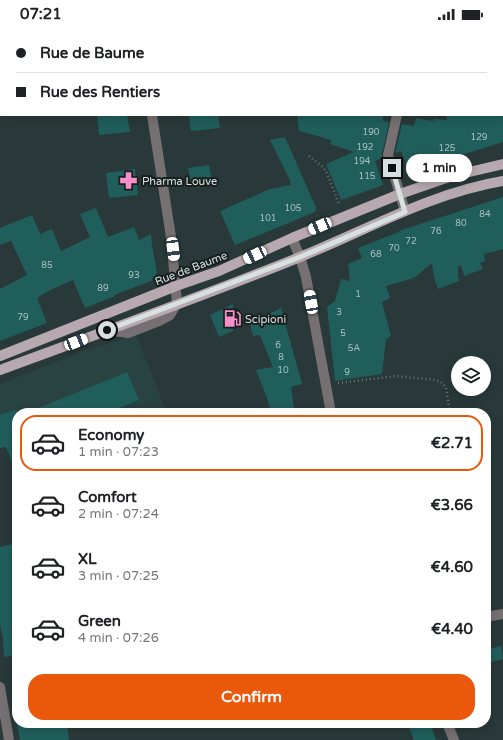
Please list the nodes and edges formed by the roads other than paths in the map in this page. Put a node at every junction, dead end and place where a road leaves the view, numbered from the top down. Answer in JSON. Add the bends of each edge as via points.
{"nodes":[{"id":1,"x":152,"y":116,"type":"edge"},
{"id":2,"x":396,"y":116,"type":"edge"},
{"id":3,"x":503,"y":164,"type":"edge"},
{"id":4,"x":503,"y":181,"type":"edge"},
{"id":5,"x":400,"y":194,"type":"junction"},
{"id":6,"x":405,"y":212,"type":"junction"},
{"id":7,"x":292,"y":238,"type":"junction"},
{"id":8,"x":300,"y":257,"type":"junction"},
{"id":9,"x":176,"y":286,"type":"junction"},
{"id":10,"x":177,"y":304,"type":"junction"},
{"id":11,"x":0,"y":356,"type":"edge"},
{"id":12,"x":0,"y":370,"type":"edge"},
{"id":13,"x":331,"y":408,"type":"edge"},
{"id":14,"x":503,"y":614,"type":"edge"},
{"id":15,"x":491,"y":616,"type":"edge"},
{"id":16,"x":0,"y":690,"type":"edge"},
{"id":17,"x":449,"y":728,"type":"edge"},
{"id":18,"x":9,"y":740,"type":"edge"},
{"id":19,"x":454,"y":740,"type":"edge"}],
"edges":[{"from":1,"to":9,"type":"street"},
{"from":2,"to":5,"type":"street","via":[[388,156]]},
{"from":3,"to":5,"type":"main road","name":"Rue de Baume","via":[[452,176]]},
{"from":4,"to":6,"type":"main road","via":[[458,191]]},
{"from":5,"to":6,"type":"street"},
{"from":5,"to":7,"type":"main road","name":"Rue de Baume"},
{"from":6,"to":8,"type":"main road"},
{"from":7,"to":8,"type":"street"},
{"from":7,"to":9,"type":"main road","name":"Rue de Baume","via":[[219,271]]},
{"from":8,"to":10,"type":"main road"},
{"from":8,"to":13,"type":"street","via":[[306,276]]},
{"from":9,"to":10,"type":"street"},
{"from":9,"to":11,"type":"main road","name":"Rue de Baume"},
{"from":10,"to":12,"type":"main road"},
{"from":14,"to":15,"type":"street"},
{"from":16,"to":18,"type":"street"},
{"from":17,"to":19,"type":"street"}]}
